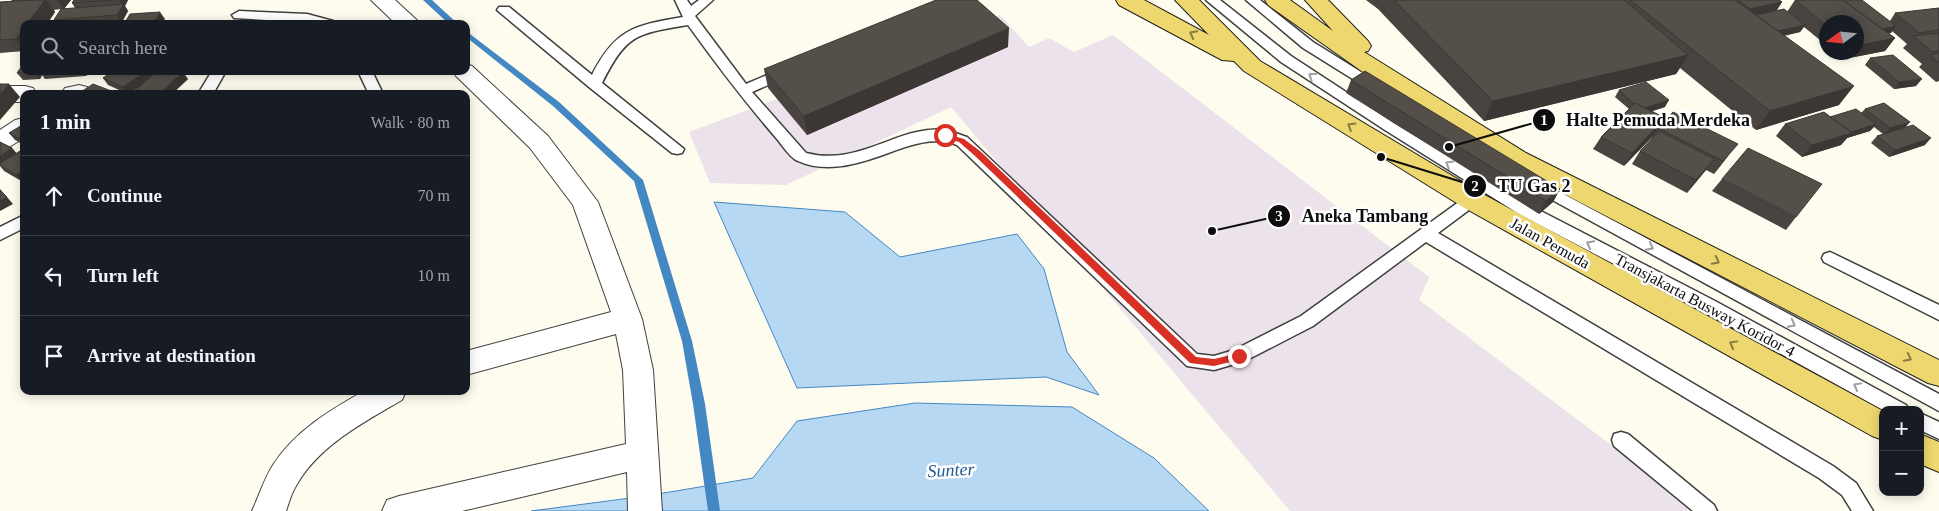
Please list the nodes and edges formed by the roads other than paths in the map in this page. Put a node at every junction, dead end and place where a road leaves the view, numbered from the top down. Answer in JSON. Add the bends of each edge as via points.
{"nodes":[{"id":1,"x":382,"y":0,"type":"edge"},
{"id":2,"x":681,"y":0,"type":"edge"},
{"id":3,"x":707,"y":0,"type":"edge"},
{"id":4,"x":1127,"y":0,"type":"edge"},
{"id":5,"x":1186,"y":0,"type":"edge"},
{"id":6,"x":1212,"y":0,"type":"edge"},
{"id":7,"x":1252,"y":0,"type":"edge"},
{"id":8,"x":1276,"y":0,"type":"edge"},
{"id":9,"x":1316,"y":0,"type":"edge"},
{"id":10,"x":236,"y":1,"type":"edge"},
{"id":11,"x":504,"y":10,"type":"dead end"},
{"id":12,"x":691,"y":17,"type":"junction"},
{"id":13,"x":238,"y":19,"type":"edge"},
{"id":14,"x":314,"y":20,"type":"edge"},
{"id":15,"x":405,"y":20,"type":"edge"},
{"id":16,"x":1252,"y":66,"type":"junction"},
{"id":17,"x":797,"y":67,"type":"edge"},
{"id":18,"x":217,"y":75,"type":"edge"},
{"id":19,"x":367,"y":75,"type":"edge"},
{"id":20,"x":468,"y":75,"type":"edge"},
{"id":21,"x":594,"y":84,"type":"junction"},
{"id":22,"x":1395,"y":84,"type":"junction"},
{"id":23,"x":207,"y":90,"type":"edge"},
{"id":24,"x":374,"y":90,"type":"edge"},
{"id":25,"x":743,"y":91,"type":"junction"},
{"id":26,"x":0,"y":94,"type":"edge"},
{"id":27,"x":20,"y":94,"type":"edge"},
{"id":28,"x":20,"y":128,"type":"edge"},
{"id":29,"x":0,"y":141,"type":"edge"},
{"id":30,"x":677,"y":149,"type":"dead end"},
{"id":31,"x":1472,"y":200,"type":"junction"},
{"id":32,"x":20,"y":223,"type":"edge"},
{"id":33,"x":0,"y":234,"type":"edge"},
{"id":34,"x":1426,"y":234,"type":"junction"},
{"id":35,"x":1830,"y":258,"type":"dead end"},
{"id":36,"x":1939,"y":313,"type":"edge"},
{"id":37,"x":628,"y":319,"type":"junction"},
{"id":38,"x":470,"y":362,"type":"edge"},
{"id":39,"x":1939,"y":374,"type":"edge"},
{"id":40,"x":384,"y":395,"type":"edge"},
{"id":41,"x":1939,"y":404,"type":"edge"},
{"id":42,"x":1893,"y":406,"type":"edge"},
{"id":43,"x":1924,"y":423,"type":"edge"},
{"id":44,"x":1879,"y":425,"type":"edge"},
{"id":45,"x":1939,"y":431,"type":"edge"},
{"id":46,"x":1621,"y":440,"type":"dead end"},
{"id":47,"x":1924,"y":450,"type":"edge"},
{"id":48,"x":1939,"y":458,"type":"edge"},
{"id":49,"x":643,"y":462,"type":"junction"},
{"id":50,"x":269,"y":511,"type":"edge"},
{"id":51,"x":399,"y":511,"type":"edge"},
{"id":52,"x":645,"y":511,"type":"edge"},
{"id":53,"x":1707,"y":511,"type":"edge"},
{"id":54,"x":1863,"y":511,"type":"edge"}],
"edges":[{"from":1,"to":15,"type":"street"},
{"from":2,"to":12,"type":"lane"},
{"from":3,"to":12,"type":"lane"},
{"from":16,"to":4,"type":"main road","one_way":true},
{"from":5,"to":16,"type":"main road","name":"Jalan Pemuda"},
{"from":42,"to":6,"type":"lane","name":"Transjakarta Busway Koridor 4","one_way":true,"via":[[1525,210],[1286,59]]},
{"from":7,"to":41,"type":"lane","name":"Transjakarta Busway Koridor 4","one_way":true,"via":[[1308,45],[1548,192]]},
{"from":8,"to":22,"type":"main road"},
{"from":9,"to":22,"type":"main road"},
{"from":10,"to":13,"type":"lane"},
{"from":11,"to":21,"type":"lane"},
{"from":12,"to":21,"type":"lane","via":[[630,35],[613,49]]},
{"from":12,"to":25,"type":"lane"},
{"from":13,"to":14,"type":"lane"},
{"from":31,"to":16,"type":"main road","name":"Jalan Pemuda","one_way":true},
{"from":17,"to":25,"type":"lane"},
{"from":18,"to":23,"type":"lane"},
{"from":19,"to":24,"type":"lane"},
{"from":20,"to":37,"type":"street","via":[[539,142],[585,202]]},
{"from":21,"to":30,"type":"lane"},
{"from":22,"to":39,"type":"main road","one_way":true,"via":[[1559,182]]},
{"from":25,"to":34,"type":"lane","via":[[801,157],[814,162],[849,160],[925,136],[945,135],[962,140],[1193,361],[1214,363],[1239,356],[1307,321]]},
{"from":26,"to":27,"type":"street"},
{"from":28,"to":29,"type":"street"},
{"from":31,"to":34,"type":"lane"},
{"from":44,"to":31,"type":"main road","name":"Jalan Pemuda","one_way":true},
{"from":32,"to":33,"type":"lane"},
{"from":34,"to":54,"type":"lane","via":[[1826,472],[1849,488]]},
{"from":35,"to":36,"type":"lane"},
{"from":37,"to":38,"type":"street"},
{"from":37,"to":49,"type":"street","via":[[638,370]]},
{"from":40,"to":50,"type":"street","via":[[345,417],[298,456],[284,475]]},
{"from":43,"to":45,"type":"lane"},
{"from":46,"to":53,"type":"lane"},
{"from":47,"to":48,"type":"main road"},
{"from":49,"to":51,"type":"street"},
{"from":49,"to":52,"type":"street"}]}
